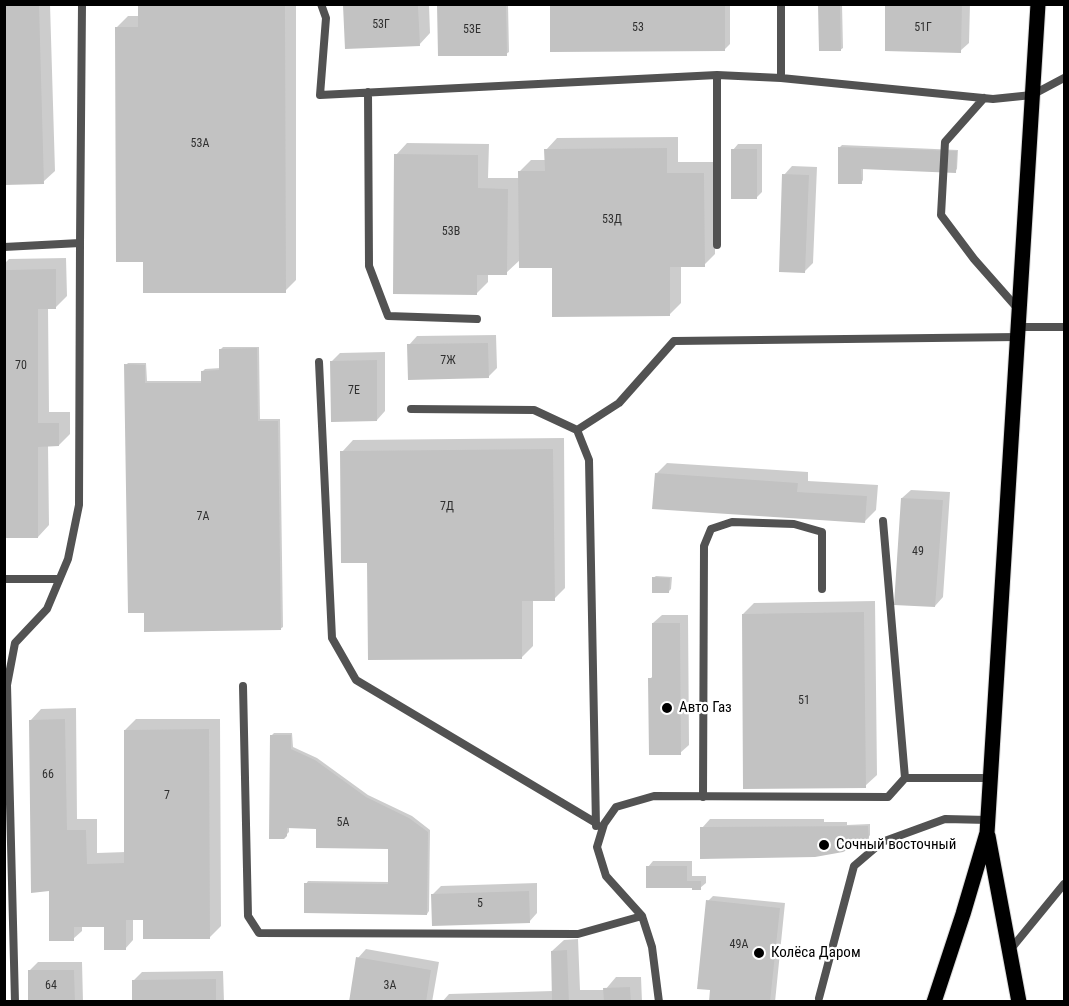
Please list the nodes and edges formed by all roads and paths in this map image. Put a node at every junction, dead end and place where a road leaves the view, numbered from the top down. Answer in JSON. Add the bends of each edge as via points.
{"nodes":[{"id":1,"x":82,"y":4,"type":"edge"},
{"id":2,"x":321,"y":4,"type":"edge"},
{"id":3,"x":781,"y":4,"type":"edge"},
{"id":4,"x":1038,"y":4,"type":"edge"},
{"id":5,"x":717,"y":75,"type":"junction"},
{"id":6,"x":781,"y":78,"type":"junction"},
{"id":7,"x":1065,"y":78,"type":"edge"},
{"id":8,"x":368,"y":92,"type":"junction"},
{"id":9,"x":1032,"y":95,"type":"junction"},
{"id":10,"x":984,"y":98,"type":"junction"},
{"id":11,"x":80,"y":243,"type":"junction"},
{"id":12,"x":717,"y":245,"type":"dead end"},
{"id":13,"x":4,"y":247,"type":"edge"},
{"id":14,"x":477,"y":319,"type":"dead end"},
{"id":15,"x":1019,"y":325,"type":"junction"},
{"id":16,"x":1065,"y":327,"type":"edge"},
{"id":17,"x":319,"y":362,"type":"dead end"},
{"id":18,"x":411,"y":409,"type":"dead end"},
{"id":19,"x":577,"y":429,"type":"junction"},
{"id":20,"x":883,"y":521,"type":"dead end"},
{"id":21,"x":4,"y":579,"type":"edge"},
{"id":22,"x":59,"y":579,"type":"junction"},
{"id":23,"x":822,"y":589,"type":"dead end"},
{"id":24,"x":243,"y":686,"type":"dead end"},
{"id":25,"x":905,"y":778,"type":"junction"},
{"id":26,"x":991,"y":778,"type":"junction"},
{"id":27,"x":703,"y":797,"type":"junction"},
{"id":28,"x":596,"y":823,"type":"junction"},
{"id":29,"x":987,"y":827,"type":"junction"},
{"id":30,"x":597,"y":847,"type":"junction"},
{"id":31,"x":1065,"y":884,"type":"edge"},
{"id":32,"x":642,"y":916,"type":"junction"},
{"id":33,"x":1010,"y":950,"type":"junction"},
{"id":34,"x":819,"y":998,"type":"dead end"},
{"id":35,"x":15,"y":1002,"type":"edge"},
{"id":36,"x":659,"y":1002,"type":"edge"},
{"id":37,"x":934,"y":1002,"type":"edge"},
{"id":38,"x":1019,"y":1002,"type":"edge"}],
"edges":[{"from":1,"to":11,"type":"lane"},
{"from":2,"to":8,"type":"lane","via":[[326,18],[320,95]]},
{"from":3,"to":6,"type":"lane"},
{"from":4,"to":9,"type":"main road"},
{"from":5,"to":6,"type":"lane"},
{"from":5,"to":8,"type":"lane"},
{"from":5,"to":12,"type":"lane"},
{"from":6,"to":10,"type":"lane"},
{"from":7,"to":9,"type":"lane"},
{"from":8,"to":14,"type":"lane","via":[[369,266],[388,316]]},
{"from":9,"to":10,"type":"lane"},
{"from":9,"to":15,"type":"main road"},
{"from":10,"to":15,"type":"lane","via":[[945,142],[941,215]]},
{"from":11,"to":13,"type":"lane"},
{"from":11,"to":22,"type":"lane","via":[[79,505],[68,560]]},
{"from":15,"to":16,"type":"lane"},
{"from":15,"to":19,"type":"lane","via":[[674,341],[619,403]]},
{"from":15,"to":26,"type":"main road"},
{"from":17,"to":28,"type":"lane","via":[[332,638],[356,680]]},
{"from":18,"to":19,"type":"lane","via":[[534,410]]},
{"from":19,"to":28,"type":"lane","via":[[588,460]]},
{"from":20,"to":25,"type":"lane"},
{"from":21,"to":22,"type":"lane"},
{"from":22,"to":35,"type":"lane","via":[[47,609],[15,643],[7,685]]},
{"from":23,"to":27,"type":"lane","via":[[822,532],[795,524],[732,522],[711,529],[704,546]]},
{"from":24,"to":32,"type":"lane","via":[[248,916],[260,933],[578,934]]},
{"from":25,"to":26,"type":"lane"},
{"from":25,"to":27,"type":"lane","via":[[888,797]]},
{"from":26,"to":29,"type":"main road"},
{"from":27,"to":30,"type":"lane","via":[[654,796],[616,807],[604,824]]},
{"from":28,"to":30,"type":"lane"},
{"from":29,"to":33,"type":"main road"},
{"from":29,"to":34,"type":"lane","via":[[945,819],[882,842],[854,866]]},
{"from":29,"to":37,"type":"main road"},
{"from":30,"to":32,"type":"lane","via":[[606,876]]},
{"from":31,"to":33,"type":"lane"},
{"from":32,"to":36,"type":"lane"},
{"from":33,"to":38,"type":"main road"}]}
